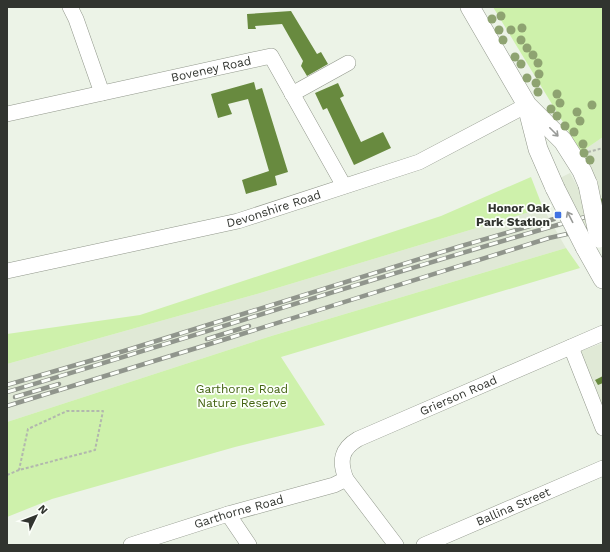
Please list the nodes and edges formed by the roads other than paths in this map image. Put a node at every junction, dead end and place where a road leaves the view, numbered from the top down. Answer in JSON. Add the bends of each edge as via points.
{"nodes":[{"id":1,"x":70,"y":7,"type":"edge"},
{"id":2,"x":470,"y":7,"type":"edge"},
{"id":3,"x":348,"y":63,"type":"dead end"},
{"id":4,"x":102,"y":93,"type":"junction"},
{"id":5,"x":292,"y":94,"type":"junction"},
{"id":6,"x":527,"y":105,"type":"junction"},
{"id":7,"x":7,"y":114,"type":"edge"},
{"id":8,"x":344,"y":186,"type":"junction"},
{"id":9,"x":596,"y":244,"type":"edge"},
{"id":10,"x":7,"y":271,"type":"edge"},
{"id":11,"x":603,"y":278,"type":"edge"},
{"id":12,"x":603,"y":333,"type":"edge"},
{"id":13,"x":571,"y":347,"type":"junction"},
{"id":14,"x":603,"y":428,"type":"edge"},
{"id":15,"x":603,"y":468,"type":"edge"},
{"id":16,"x":346,"y":479,"type":"junction"},
{"id":17,"x":228,"y":514,"type":"junction"},
{"id":18,"x":131,"y":545,"type":"edge"},
{"id":19,"x":248,"y":545,"type":"edge"},
{"id":20,"x":396,"y":545,"type":"edge"},
{"id":21,"x":424,"y":545,"type":"edge"}],
"edges":[{"from":1,"to":4,"type":"street"},
{"from":2,"to":6,"type":"main road"},
{"from":3,"to":5,"type":"street"},
{"from":4,"to":5,"type":"street","name":"Boveney Road","via":[[271,56]]},
{"from":4,"to":7,"type":"street","name":"Boveney Road"},
{"from":5,"to":8,"type":"street","name":"Boveney Road"},
{"from":6,"to":8,"type":"street","name":"Devonshire Road","via":[[419,162]]},
{"from":9,"to":6,"type":"main road","one_way":true,"bridge":true,"via":[[555,188],[538,149]]},
{"from":6,"to":9,"type":"main road","one_way":true,"bridge":true,"via":[[563,141],[582,171],[588,185]]},
{"from":8,"to":10,"type":"street","name":"Devonshire Road","via":[[238,221]]},
{"from":9,"to":11,"type":"main road"},
{"from":12,"to":13,"type":"street","name":"Grierson Road"},
{"from":13,"to":14,"type":"street"},
{"from":13,"to":16,"type":"street","name":"Grierson Road","via":[[358,439],[343,455]]},
{"from":15,"to":21,"type":"street","name":"Ballina Street"},
{"from":16,"to":17,"type":"street","name":"Garthorne Road","via":[[327,487]]},
{"from":16,"to":20,"type":"street"},
{"from":17,"to":18,"type":"street","name":"Garthorne Road"},
{"from":17,"to":19,"type":"street"}]}
